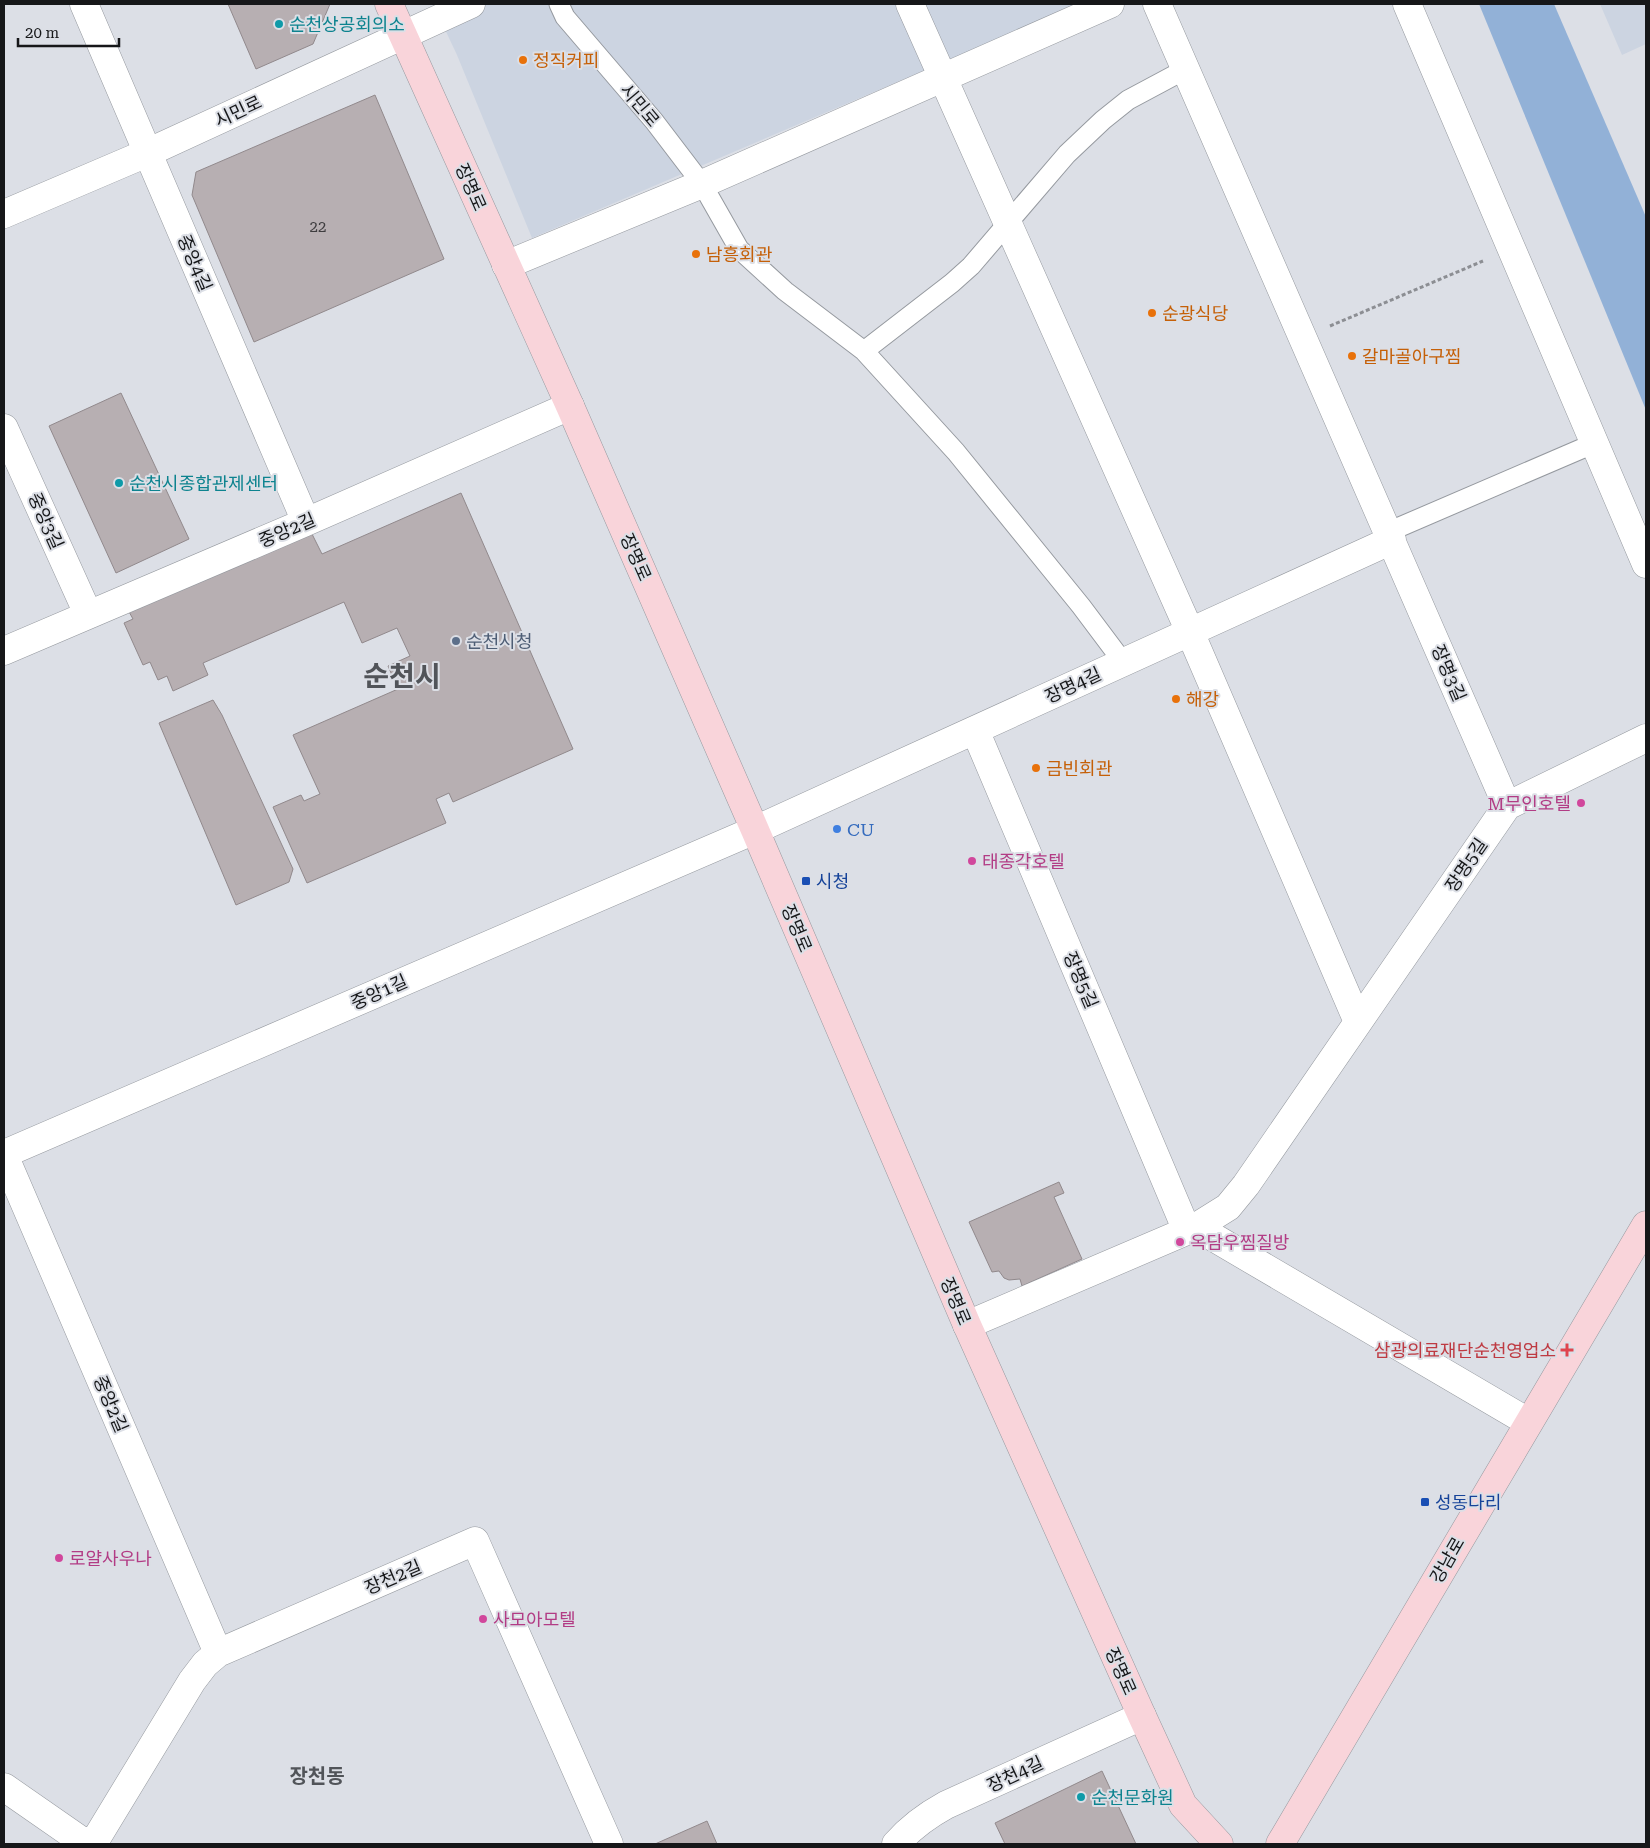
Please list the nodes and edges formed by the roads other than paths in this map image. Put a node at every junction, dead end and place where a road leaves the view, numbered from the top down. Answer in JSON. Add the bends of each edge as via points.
{"nodes":[{"id":1,"x":84,"y":4,"type":"edge"},
{"id":2,"x":389,"y":4,"type":"edge"},
{"id":3,"x":471,"y":4,"type":"edge"},
{"id":4,"x":559,"y":4,"type":"edge"},
{"id":5,"x":910,"y":4,"type":"edge"},
{"id":6,"x":1110,"y":4,"type":"edge"},
{"id":7,"x":1157,"y":4,"type":"edge"},
{"id":8,"x":1407,"y":4,"type":"edge"},
{"id":9,"x":402,"y":35,"type":"junction"},
{"id":10,"x":1186,"y":69,"type":"junction"},
{"id":11,"x":944,"y":79,"type":"junction"},
{"id":12,"x":147,"y":153,"type":"junction"},
{"id":13,"x":702,"y":184,"type":"junction"},
{"id":14,"x":4,"y":214,"type":"edge"},
{"id":15,"x":1007,"y":221,"type":"junction"},
{"id":16,"x":506,"y":265,"type":"junction"},
{"id":17,"x":864,"y":351,"type":"junction"},
{"id":18,"x":570,"y":406,"type":"junction"},
{"id":19,"x":4,"y":428,"type":"edge"},
{"id":20,"x":1595,"y":443,"type":"junction"},
{"id":21,"x":306,"y":522,"type":"junction"},
{"id":22,"x":1390,"y":536,"type":"junction"},
{"id":23,"x":1646,"y":564,"type":"edge"},
{"id":24,"x":88,"y":614,"type":"junction"},
{"id":25,"x":1190,"y":632,"type":"junction"},
{"id":26,"x":4,"y":651,"type":"edge"},
{"id":27,"x":1123,"y":662,"type":"junction"},
{"id":28,"x":975,"y":730,"type":"junction"},
{"id":29,"x":1646,"y":738,"type":"edge"},
{"id":30,"x":1507,"y":806,"type":"junction"},
{"id":31,"x":755,"y":830,"type":"junction"},
{"id":32,"x":1358,"y":1022,"type":"junction"},
{"id":33,"x":4,"y":1154,"type":"edge"},
{"id":34,"x":1646,"y":1225,"type":"edge"},
{"id":35,"x":1191,"y":1229,"type":"junction"},
{"id":36,"x":967,"y":1325,"type":"junction"},
{"id":37,"x":1528,"y":1422,"type":"junction"},
{"id":38,"x":218,"y":1653,"type":"junction"},
{"id":39,"x":1142,"y":1716,"type":"junction"},
{"id":40,"x":4,"y":1787,"type":"edge"},
{"id":41,"x":86,"y":1844,"type":"edge"},
{"id":42,"x":93,"y":1844,"type":"edge"},
{"id":43,"x":609,"y":1844,"type":"edge"},
{"id":44,"x":896,"y":1844,"type":"edge"},
{"id":45,"x":1219,"y":1844,"type":"edge"},
{"id":46,"x":1280,"y":1844,"type":"edge"}],
"edges":[{"from":1,"to":12,"type":"street","name":"중앙4길"},
{"from":2,"to":9,"type":"street","name":"장명로"},
{"from":3,"to":9,"type":"street","name":"시민로"},
{"from":4,"to":13,"type":"lane","name":"시민로","via":[[565,17],[654,121]]},
{"from":5,"to":11,"type":"street"},
{"from":6,"to":11,"type":"street"},
{"from":7,"to":10,"type":"street","name":"장명3길"},
{"from":8,"to":20,"type":"street"},
{"from":9,"to":12,"type":"street","name":"시민로"},
{"from":9,"to":16,"type":"street","name":"장명로"},
{"from":10,"to":15,"type":"lane","via":[[1135,95],[1103,120],[1067,154]]},
{"from":10,"to":22,"type":"street","name":"장명3길"},
{"from":11,"to":13,"type":"street"},
{"from":11,"to":15,"type":"street"},
{"from":12,"to":14,"type":"street","name":"시민로"},
{"from":12,"to":21,"type":"street","name":"중앙4길"},
{"from":13,"to":16,"type":"street"},
{"from":13,"to":17,"type":"lane","name":"시민로","via":[[739,249],[785,291]]},
{"from":15,"to":17,"type":"lane","via":[[971,266]]},
{"from":15,"to":25,"type":"street"},
{"from":16,"to":18,"type":"street","name":"장명로"},
{"from":17,"to":27,"type":"lane","name":"시민로","via":[[956,452]]},
{"from":18,"to":21,"type":"street","name":"중앙2길"},
{"from":18,"to":31,"type":"street","name":"장명로"},
{"from":19,"to":24,"type":"street","name":"중앙3길"},
{"from":20,"to":22,"type":"lane"},
{"from":20,"to":23,"type":"street"},
{"from":21,"to":24,"type":"street","name":"중앙2길"},
{"from":22,"to":25,"type":"street","name":"장명4길"},
{"from":22,"to":30,"type":"street","name":"장명3길"},
{"from":24,"to":26,"type":"street","name":"중앙2길"},
{"from":25,"to":27,"type":"street","name":"장명4길"},
{"from":25,"to":32,"type":"street"},
{"from":27,"to":28,"type":"street","name":"장명4길"},
{"from":28,"to":31,"type":"street","name":"장명4길"},
{"from":28,"to":35,"type":"street","name":"장명5길"},
{"from":29,"to":30,"type":"street"},
{"from":30,"to":32,"type":"street","name":"장명5길"},
{"from":31,"to":33,"type":"street","name":"중앙1길"},
{"from":31,"to":36,"type":"street","name":"장명로"},
{"from":32,"to":35,"type":"street","name":"장명5길","via":[[1246,1185],[1228,1207]]},
{"from":33,"to":38,"type":"street","name":"중앙2길"},
{"from":34,"to":37,"type":"street","name":"강남로"},
{"from":35,"to":36,"type":"street","name":"장명5길"},
{"from":35,"to":37,"type":"street"},
{"from":36,"to":39,"type":"street","name":"장명로"},
{"from":37,"to":46,"type":"street","name":"강남로"},
{"from":38,"to":42,"type":"street","name":"장천2길","via":[[192,1681]]},
{"from":38,"to":43,"type":"street","name":"장천2길","via":[[475,1541]]},
{"from":39,"to":44,"type":"street","name":"장천4길","via":[[946,1805],[907,1831]]},
{"from":39,"to":45,"type":"street","name":"장명로","via":[[1182,1805]]},
{"from":40,"to":41,"type":"street"}]}
